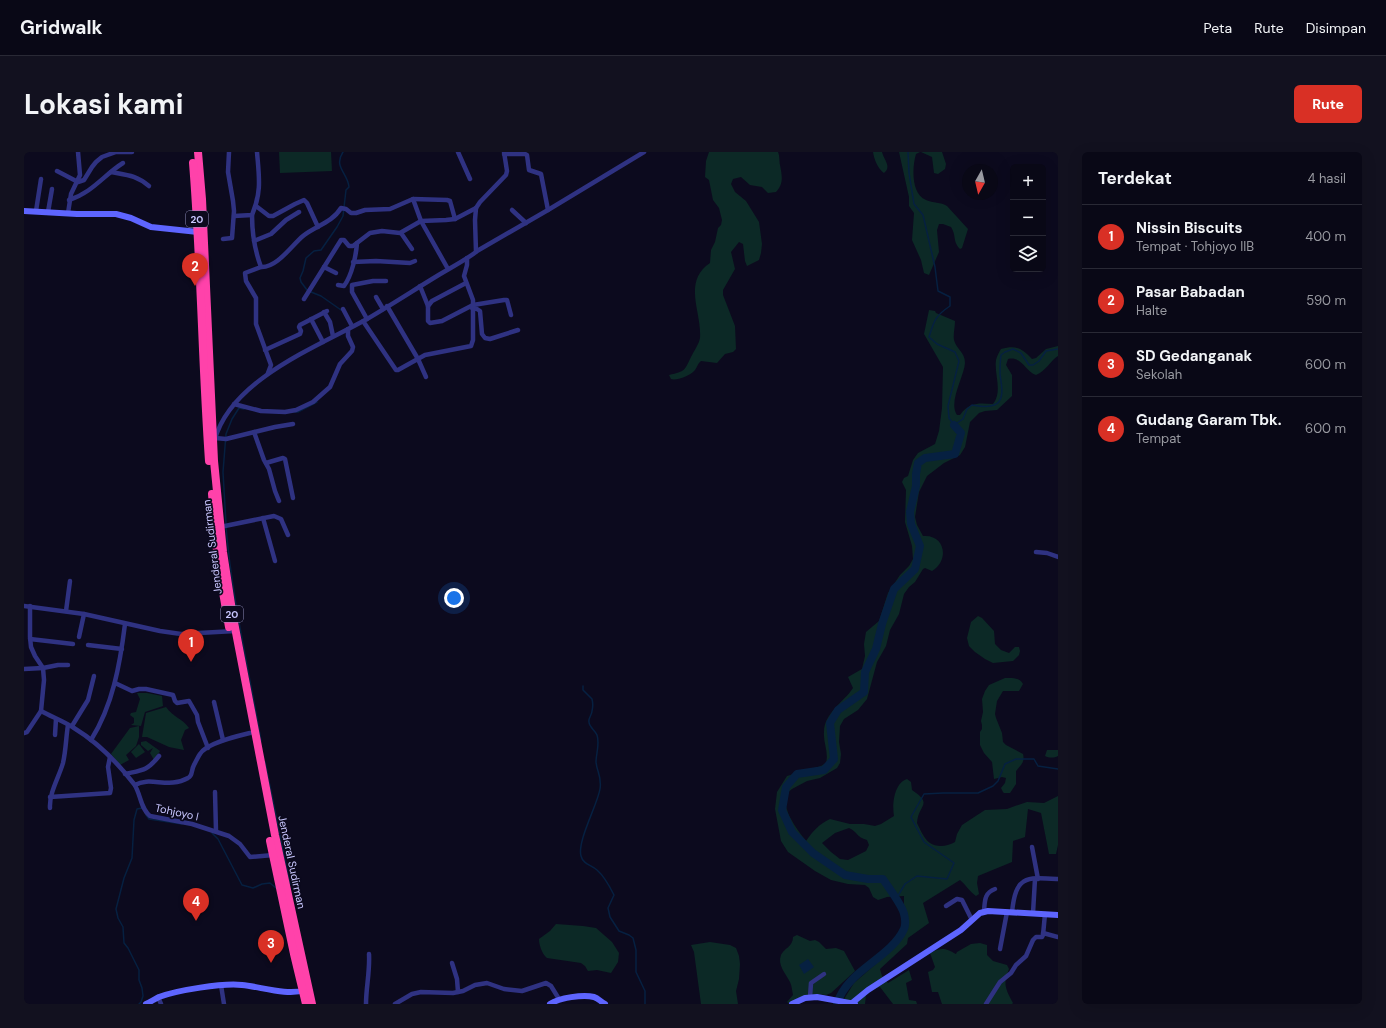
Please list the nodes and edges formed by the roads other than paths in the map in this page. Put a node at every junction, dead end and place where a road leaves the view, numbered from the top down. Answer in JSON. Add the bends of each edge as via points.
{"nodes":[{"id":1,"x":78,"y":152,"type":"edge"},
{"id":2,"x":132,"y":152,"type":"edge"},
{"id":3,"x":193,"y":152,"type":"edge"},
{"id":4,"x":198,"y":152,"type":"edge"},
{"id":5,"x":229,"y":152,"type":"edge"},
{"id":6,"x":257,"y":152,"type":"edge"},
{"id":7,"x":458,"y":152,"type":"edge"},
{"id":8,"x":644,"y":152,"type":"edge"},
{"id":9,"x":504,"y":153,"type":"edge"},
{"id":10,"x":123,"y":163,"type":"dead end"},
{"id":11,"x":57,"y":171,"type":"dead end"},
{"id":12,"x":111,"y":172,"type":"junction"},
{"id":13,"x":41,"y":179,"type":"dead end"},
{"id":14,"x":470,"y":179,"type":"dead end"},
{"id":15,"x":78,"y":182,"type":"junction"},
{"id":16,"x":149,"y":186,"type":"dead end"},
{"id":17,"x":52,"y":189,"type":"dead end"},
{"id":18,"x":413,"y":199,"type":"junction"},
{"id":19,"x":69,"y":200,"type":"junction"},
{"id":20,"x":256,"y":206,"type":"junction"},
{"id":21,"x":476,"y":208,"type":"junction"},
{"id":22,"x":512,"y":210,"type":"dead end"},
{"id":23,"x":548,"y":210,"type":"junction"},
{"id":24,"x":24,"y":211,"type":"edge"},
{"id":25,"x":36,"y":211,"type":"junction"},
{"id":26,"x":48,"y":212,"type":"junction"},
{"id":27,"x":299,"y":212,"type":"dead end"},
{"id":28,"x":68,"y":213,"type":"junction"},
{"id":29,"x":252,"y":215,"type":"junction"},
{"id":30,"x":234,"y":216,"type":"junction"},
{"id":31,"x":455,"y":219,"type":"junction"},
{"id":32,"x":421,"y":221,"type":"junction"},
{"id":33,"x":526,"y":223,"type":"junction"},
{"id":34,"x":318,"y":226,"type":"junction"},
{"id":35,"x":194,"y":232,"type":"junction"},
{"id":36,"x":401,"y":233,"type":"junction"},
{"id":37,"x":222,"y":239,"type":"dead end"},
{"id":38,"x":254,"y":241,"type":"junction"},
{"id":39,"x":357,"y":243,"type":"junction"},
{"id":40,"x":412,"y":249,"type":"dead end"},
{"id":41,"x":477,"y":251,"type":"junction"},
{"id":42,"x":467,"y":258,"type":"junction"},
{"id":43,"x":416,"y":261,"type":"dead end"},
{"id":44,"x":353,"y":262,"type":"junction"},
{"id":45,"x":324,"y":267,"type":"junction"},
{"id":46,"x":261,"y":268,"type":"junction"},
{"id":47,"x":448,"y":269,"type":"junction"},
{"id":48,"x":336,"y":273,"type":"dead end"},
{"id":49,"x":386,"y":281,"type":"dead end"},
{"id":50,"x":466,"y":283,"type":"junction"},
{"id":51,"x":338,"y":285,"type":"dead end"},
{"id":52,"x":420,"y":286,"type":"junction"},
{"id":53,"x":376,"y":297,"type":"dead end"},
{"id":54,"x":304,"y":298,"type":"dead end"},
{"id":55,"x":428,"y":306,"type":"junction"},
{"id":56,"x":473,"y":306,"type":"junction"},
{"id":57,"x":385,"y":307,"type":"junction"},
{"id":58,"x":343,"y":309,"type":"dead end"},
{"id":59,"x":511,"y":315,"type":"dead end"},
{"id":60,"x":311,"y":319,"type":"junction"},
{"id":61,"x":365,"y":320,"type":"junction"},
{"id":62,"x":350,"y":327,"type":"junction"},
{"id":63,"x":518,"y":330,"type":"dead end"},
{"id":64,"x":334,"y":336,"type":"junction"},
{"id":65,"x":323,"y":342,"type":"junction"},
{"id":66,"x":265,"y":350,"type":"junction"},
{"id":67,"x":418,"y":359,"type":"junction"},
{"id":68,"x":268,"y":375,"type":"junction"},
{"id":69,"x":426,"y":377,"type":"dead end"},
{"id":70,"x":234,"y":404,"type":"junction"},
{"id":71,"x":293,"y":424,"type":"dead end"},
{"id":72,"x":254,"y":432,"type":"junction"},
{"id":73,"x":215,"y":441,"type":"junction"},
{"id":74,"x":266,"y":464,"type":"junction"},
{"id":75,"x":293,"y":498,"type":"dead end"},
{"id":76,"x":279,"y":501,"type":"dead end"},
{"id":77,"x":262,"y":518,"type":"junction"},
{"id":78,"x":220,"y":527,"type":"junction"},
{"id":79,"x":288,"y":535,"type":"dead end"},
{"id":80,"x":1036,"y":552,"type":"dead end"},
{"id":81,"x":1058,"y":557,"type":"edge"},
{"id":82,"x":275,"y":562,"type":"dead end"},
{"id":83,"x":70,"y":581,"type":"dead end"},
{"id":84,"x":24,"y":606,"type":"edge"},
{"id":85,"x":30,"y":606,"type":"junction"},
{"id":86,"x":66,"y":611,"type":"junction"},
{"id":87,"x":84,"y":614,"type":"junction"},
{"id":88,"x":125,"y":624,"type":"junction"},
{"id":89,"x":233,"y":632,"type":"junction"},
{"id":90,"x":79,"y":637,"type":"dead end"},
{"id":91,"x":30,"y":638,"type":"junction"},
{"id":92,"x":24,"y":639,"type":"edge"},
{"id":93,"x":73,"y":644,"type":"dead end"},
{"id":94,"x":88,"y":645,"type":"dead end"},
{"id":95,"x":122,"y":649,"type":"junction"},
{"id":96,"x":68,"y":665,"type":"dead end"},
{"id":97,"x":43,"y":668,"type":"junction"},
{"id":98,"x":24,"y":669,"type":"edge"},
{"id":99,"x":94,"y":676,"type":"dead end"},
{"id":100,"x":115,"y":683,"type":"junction"},
{"id":101,"x":214,"y":702,"type":"dead end"},
{"id":102,"x":41,"y":711,"type":"junction"},
{"id":103,"x":56,"y":719,"type":"junction"},
{"id":104,"x":70,"y":726,"type":"junction"},
{"id":105,"x":250,"y":733,"type":"junction"},
{"id":106,"x":24,"y":734,"type":"edge"},
{"id":107,"x":55,"y":735,"type":"dead end"},
{"id":108,"x":91,"y":740,"type":"junction"},
{"id":109,"x":223,"y":740,"type":"junction"},
{"id":110,"x":208,"y":748,"type":"junction"},
{"id":111,"x":159,"y":756,"type":"dead end"},
{"id":112,"x":110,"y":757,"type":"junction"},
{"id":113,"x":260,"y":771,"type":"junction"},
{"id":114,"x":125,"y":774,"type":"junction"},
{"id":115,"x":135,"y":785,"type":"junction"},
{"id":116,"x":215,"y":792,"type":"dead end"},
{"id":117,"x":50,"y":797,"type":"junction"},
{"id":118,"x":50,"y":808,"type":"dead end"},
{"id":119,"x":216,"y":831,"type":"junction"},
{"id":120,"x":1032,"y":847,"type":"dead end"},
{"id":121,"x":273,"y":855,"type":"junction"},
{"id":122,"x":278,"y":864,"type":"junction"},
{"id":123,"x":1036,"y":879,"type":"junction"},
{"id":124,"x":1058,"y":879,"type":"edge"},
{"id":125,"x":995,"y":889,"type":"dead end"},
{"id":126,"x":946,"y":906,"type":"dead end"},
{"id":127,"x":984,"y":911,"type":"junction"},
{"id":128,"x":1010,"y":912,"type":"junction"},
{"id":129,"x":1032,"y":913,"type":"junction"},
{"id":130,"x":1045,"y":914,"type":"junction"},
{"id":131,"x":1058,"y":915,"type":"edge"},
{"id":132,"x":972,"y":920,"type":"junction"},
{"id":133,"x":1043,"y":933,"type":"junction"},
{"id":134,"x":1058,"y":937,"type":"edge"},
{"id":135,"x":1000,"y":950,"type":"dead end"},
{"id":136,"x":370,"y":954,"type":"dead end"},
{"id":137,"x":452,"y":962,"type":"dead end"},
{"id":138,"x":824,"y":974,"type":"dead end"},
{"id":139,"x":221,"y":985,"type":"junction"},
{"id":140,"x":306,"y":990,"type":"junction"},
{"id":141,"x":458,"y":992,"type":"junction"},
{"id":142,"x":158,"y":997,"type":"junction"},
{"id":143,"x":810,"y":997,"type":"junction"},
{"id":144,"x":559,"y":999,"type":"junction"},
{"id":145,"x":146,"y":1004,"type":"edge"},
{"id":146,"x":161,"y":1004,"type":"edge"},
{"id":147,"x":224,"y":1004,"type":"edge"},
{"id":148,"x":306,"y":1004,"type":"edge"},
{"id":149,"x":312,"y":1004,"type":"edge"},
{"id":150,"x":366,"y":1004,"type":"edge"},
{"id":151,"x":395,"y":1004,"type":"edge"},
{"id":152,"x":550,"y":1004,"type":"edge"},
{"id":153,"x":605,"y":1004,"type":"edge"},
{"id":154,"x":792,"y":1004,"type":"edge"},
{"id":155,"x":853,"y":1004,"type":"edge"},
{"id":156,"x":986,"y":1004,"type":"edge"}],
"edges":[{"from":1,"to":15,"type":"street"},
{"from":2,"to":15,"type":"street","via":[[116,152],[102,158],[96,162],[84,180]]},
{"from":3,"to":35,"type":"highway","name":"Jenderal Sudirman","number":"20"},
{"from":4,"to":73,"type":"highway","name":"Jenderal Sudirman","number":"20"},
{"from":5,"to":30,"type":"street","via":[[228,172]]},
{"from":6,"to":20,"type":"street","via":[[260,187]]},
{"from":7,"to":14,"type":"street"},
{"from":8,"to":23,"type":"street"},
{"from":9,"to":21,"type":"street","via":[[506,175]]},
{"from":9,"to":23,"type":"street","via":[[527,155],[529,170],[541,174]]},
{"from":10,"to":12,"type":"street"},
{"from":11,"to":15,"type":"street"},
{"from":12,"to":16,"type":"street","via":[[141,179]]},
{"from":12,"to":19,"type":"street","via":[[86,192]]},
{"from":13,"to":25,"type":"street"},
{"from":15,"to":19,"type":"street"},
{"from":17,"to":26,"type":"street"},
{"from":18,"to":31,"type":"street","via":[[450,201]]},
{"from":18,"to":32,"type":"street"},
{"from":18,"to":34,"type":"street","via":[[390,209],[370,209],[351,214],[341,208],[331,220]]},
{"from":19,"to":28,"type":"street"},
{"from":20,"to":29,"type":"street"},
{"from":20,"to":34,"type":"street","via":[[269,216],[273,216],[304,200]]},
{"from":21,"to":31,"type":"street"},
{"from":21,"to":41,"type":"street"},
{"from":22,"to":33,"type":"street"},
{"from":23,"to":33,"type":"street"},
{"from":24,"to":25,"type":"street"},
{"from":25,"to":26,"type":"street"},
{"from":26,"to":28,"type":"street"},
{"from":27,"to":38,"type":"street","via":[[271,234]]},
{"from":28,"to":35,"type":"street","via":[[113,213],[151,227]]},
{"from":29,"to":30,"type":"street"},
{"from":29,"to":38,"type":"street"},
{"from":30,"to":37,"type":"street","via":[[232,238]]},
{"from":31,"to":32,"type":"street"},
{"from":32,"to":36,"type":"street"},
{"from":32,"to":47,"type":"street"},
{"from":33,"to":41,"type":"street"},
{"from":34,"to":46,"type":"street","via":[[274,262]]},
{"from":35,"to":89,"type":"highway","name":"Jenderal Sudirman","number":"20","via":[[218,563]]},
{"from":36,"to":39,"type":"street","via":[[370,233]]},
{"from":36,"to":40,"type":"street"},
{"from":38,"to":46,"type":"street"},
{"from":39,"to":44,"type":"street","via":[[356,258]]},
{"from":39,"to":45,"type":"street","via":[[349,246],[341,240]]},
{"from":41,"to":42,"type":"street"},
{"from":42,"to":47,"type":"street"},
{"from":42,"to":50,"type":"street","via":[[464,276]]},
{"from":43,"to":44,"type":"street"},
{"from":44,"to":51,"type":"street","via":[[346,284]]},
{"from":45,"to":48,"type":"street"},
{"from":45,"to":54,"type":"street"},
{"from":46,"to":66,"type":"street","via":[[245,274],[246,281],[256,298],[256,324]]},
{"from":47,"to":52,"type":"street"},
{"from":49,"to":61,"type":"street","via":[[352,285],[352,292]]},
{"from":50,"to":55,"type":"street","via":[[432,301]]},
{"from":50,"to":56,"type":"street"},
{"from":52,"to":55,"type":"street"},
{"from":52,"to":57,"type":"street"},
{"from":53,"to":57,"type":"street"},
{"from":55,"to":56,"type":"street","via":[[428,321],[432,324]]},
{"from":56,"to":59,"type":"street","via":[[506,300]]},
{"from":56,"to":63,"type":"street","via":[[480,311],[482,334],[485,338],[490,339]]},
{"from":56,"to":67,"type":"street","via":[[471,346],[425,355]]},
{"from":57,"to":61,"type":"street"},
{"from":57,"to":67,"type":"street"},
{"from":58,"to":62,"type":"street"},
{"from":60,"to":64,"type":"street","via":[[326,312]]},
{"from":60,"to":65,"type":"street"},
{"from":60,"to":66,"type":"street","via":[[300,325],[300,333]]},
{"from":61,"to":62,"type":"street"},
{"from":61,"to":67,"type":"street","via":[[395,369],[398,370]]},
{"from":62,"to":64,"type":"street"},
{"from":62,"to":70,"type":"street","via":[[348,336],[352,351],[340,364],[330,387],[314,402],[285,412],[261,411]]},
{"from":64,"to":65,"type":"street"},
{"from":65,"to":68,"type":"street"},
{"from":66,"to":68,"type":"street","via":[[271,365]]},
{"from":67,"to":69,"type":"street"},
{"from":68,"to":70,"type":"street"},
{"from":70,"to":73,"type":"street","via":[[219,428]]},
{"from":71,"to":72,"type":"street"},
{"from":72,"to":73,"type":"street"},
{"from":72,"to":74,"type":"street"},
{"from":73,"to":78,"type":"highway","name":"Jenderal Sudirman","number":"20"},
{"from":74,"to":75,"type":"street","via":[[285,459]]},
{"from":74,"to":76,"type":"street","via":[[270,468]]},
{"from":77,"to":78,"type":"street"},
{"from":77,"to":79,"type":"street","via":[[280,518]]},
{"from":77,"to":82,"type":"street"},
{"from":78,"to":89,"type":"highway","name":"Jenderal Sudirman","number":"20"},
{"from":80,"to":81,"type":"street"},
{"from":83,"to":86,"type":"street"},
{"from":84,"to":85,"type":"street"},
{"from":85,"to":86,"type":"street"},
{"from":85,"to":91,"type":"street"},
{"from":86,"to":87,"type":"street"},
{"from":87,"to":88,"type":"street"},
{"from":87,"to":90,"type":"street"},
{"from":88,"to":89,"type":"street","via":[[181,634]]},
{"from":88,"to":95,"type":"street"},
{"from":89,"to":105,"type":"highway","name":"Jenderal Sudirman","number":"20"},
{"from":89,"to":113,"type":"highway","name":"Jenderal Sudirman","number":"20"},
{"from":91,"to":92,"type":"street"},
{"from":91,"to":93,"type":"street"},
{"from":91,"to":97,"type":"street","via":[[33,652]]},
{"from":94,"to":95,"type":"street"},
{"from":95,"to":100,"type":"street"},
{"from":96,"to":97,"type":"street","via":[[58,664]]},
{"from":97,"to":98,"type":"street"},
{"from":97,"to":102,"type":"street"},
{"from":99,"to":104,"type":"street","via":[[88,700]]},
{"from":100,"to":108,"type":"street","via":[[98,729]]},
{"from":100,"to":110,"type":"street","via":[[132,691],[142,689],[173,695],[177,703],[188,700],[197,715]]},
{"from":101,"to":109,"type":"street"},
{"from":102,"to":103,"type":"street","name":"Tohjoyo I"},
{"from":102,"to":106,"type":"street"},
{"from":103,"to":104,"type":"street","name":"Tohjoyo I"},
{"from":103,"to":107,"type":"street"},
{"from":104,"to":108,"type":"street","name":"Tohjoyo I"},
{"from":104,"to":117,"type":"street","via":[[64,760]]},
{"from":105,"to":109,"type":"street"},
{"from":105,"to":113,"type":"highway","name":"Jenderal Sudirman","number":"20"},
{"from":108,"to":112,"type":"street","name":"Tohjoyo I"},
{"from":109,"to":110,"type":"street"},
{"from":110,"to":115,"type":"street","via":[[200,754],[189,778],[170,784],[143,781]]},
{"from":111,"to":114,"type":"street","via":[[146,769]]},
{"from":112,"to":114,"type":"street","name":"Tohjoyo I"},
{"from":112,"to":117,"type":"street","via":[[110,793]]},
{"from":113,"to":121,"type":"highway","name":"Jenderal Sudirman","number":"20"},
{"from":113,"to":122,"type":"highway","name":"Jenderal Sudirman","number":"20"},
{"from":114,"to":115,"type":"street","name":"Tohjoyo I"},
{"from":115,"to":119,"type":"street","name":"Tohjoyo I","via":[[150,816],[187,822]]},
{"from":116,"to":119,"type":"street"},
{"from":117,"to":118,"type":"street"},
{"from":119,"to":121,"type":"street","name":"Tohjoyo I","via":[[237,841],[250,857]]},
{"from":120,"to":123,"type":"street"},
{"from":121,"to":122,"type":"highway","name":"Jenderal Sudirman","number":"20"},
{"from":122,"to":140,"type":"highway","name":"Jenderal Sudirman","number":"20"},
{"from":123,"to":124,"type":"street"},
{"from":123,"to":128,"type":"street","via":[[1025,880],[1020,884]]},
{"from":123,"to":129,"type":"street"},
{"from":125,"to":127,"type":"street","via":[[986,896]]},
{"from":126,"to":132,"type":"street","via":[[957,899],[962,900]]},
{"from":127,"to":128,"type":"street"},
{"from":127,"to":132,"type":"street"},
{"from":128,"to":129,"type":"street"},
{"from":128,"to":135,"type":"street"},
{"from":129,"to":130,"type":"street"},
{"from":130,"to":131,"type":"street"},
{"from":130,"to":133,"type":"street"},
{"from":132,"to":155,"type":"street","via":[[954,935],[868,990]]},
{"from":133,"to":134,"type":"street"},
{"from":133,"to":156,"type":"street","via":[[1042,937],[1033,940],[1026,956],[1000,982]]},
{"from":136,"to":150,"type":"street"},
{"from":137,"to":141,"type":"street","via":[[458,979]]},
{"from":138,"to":143,"type":"street","via":[[811,983]]},
{"from":139,"to":140,"type":"street","via":[[243,985],[281,992]]},
{"from":139,"to":142,"type":"street"},
{"from":139,"to":147,"type":"street"},
{"from":140,"to":148,"type":"highway","name":"Jenderal Sudirman","number":"20"},
{"from":140,"to":149,"type":"highway","name":"Jenderal Sudirman","number":"20"},
{"from":141,"to":144,"type":"street","via":[[483,984],[522,991],[546,983]]},
{"from":141,"to":151,"type":"street","via":[[416,993]]},
{"from":142,"to":145,"type":"street"},
{"from":142,"to":146,"type":"street"},
{"from":143,"to":154,"type":"street"},
{"from":143,"to":155,"type":"street"},
{"from":144,"to":152,"type":"street"},
{"from":144,"to":153,"type":"street","via":[[589,996]]}]}
